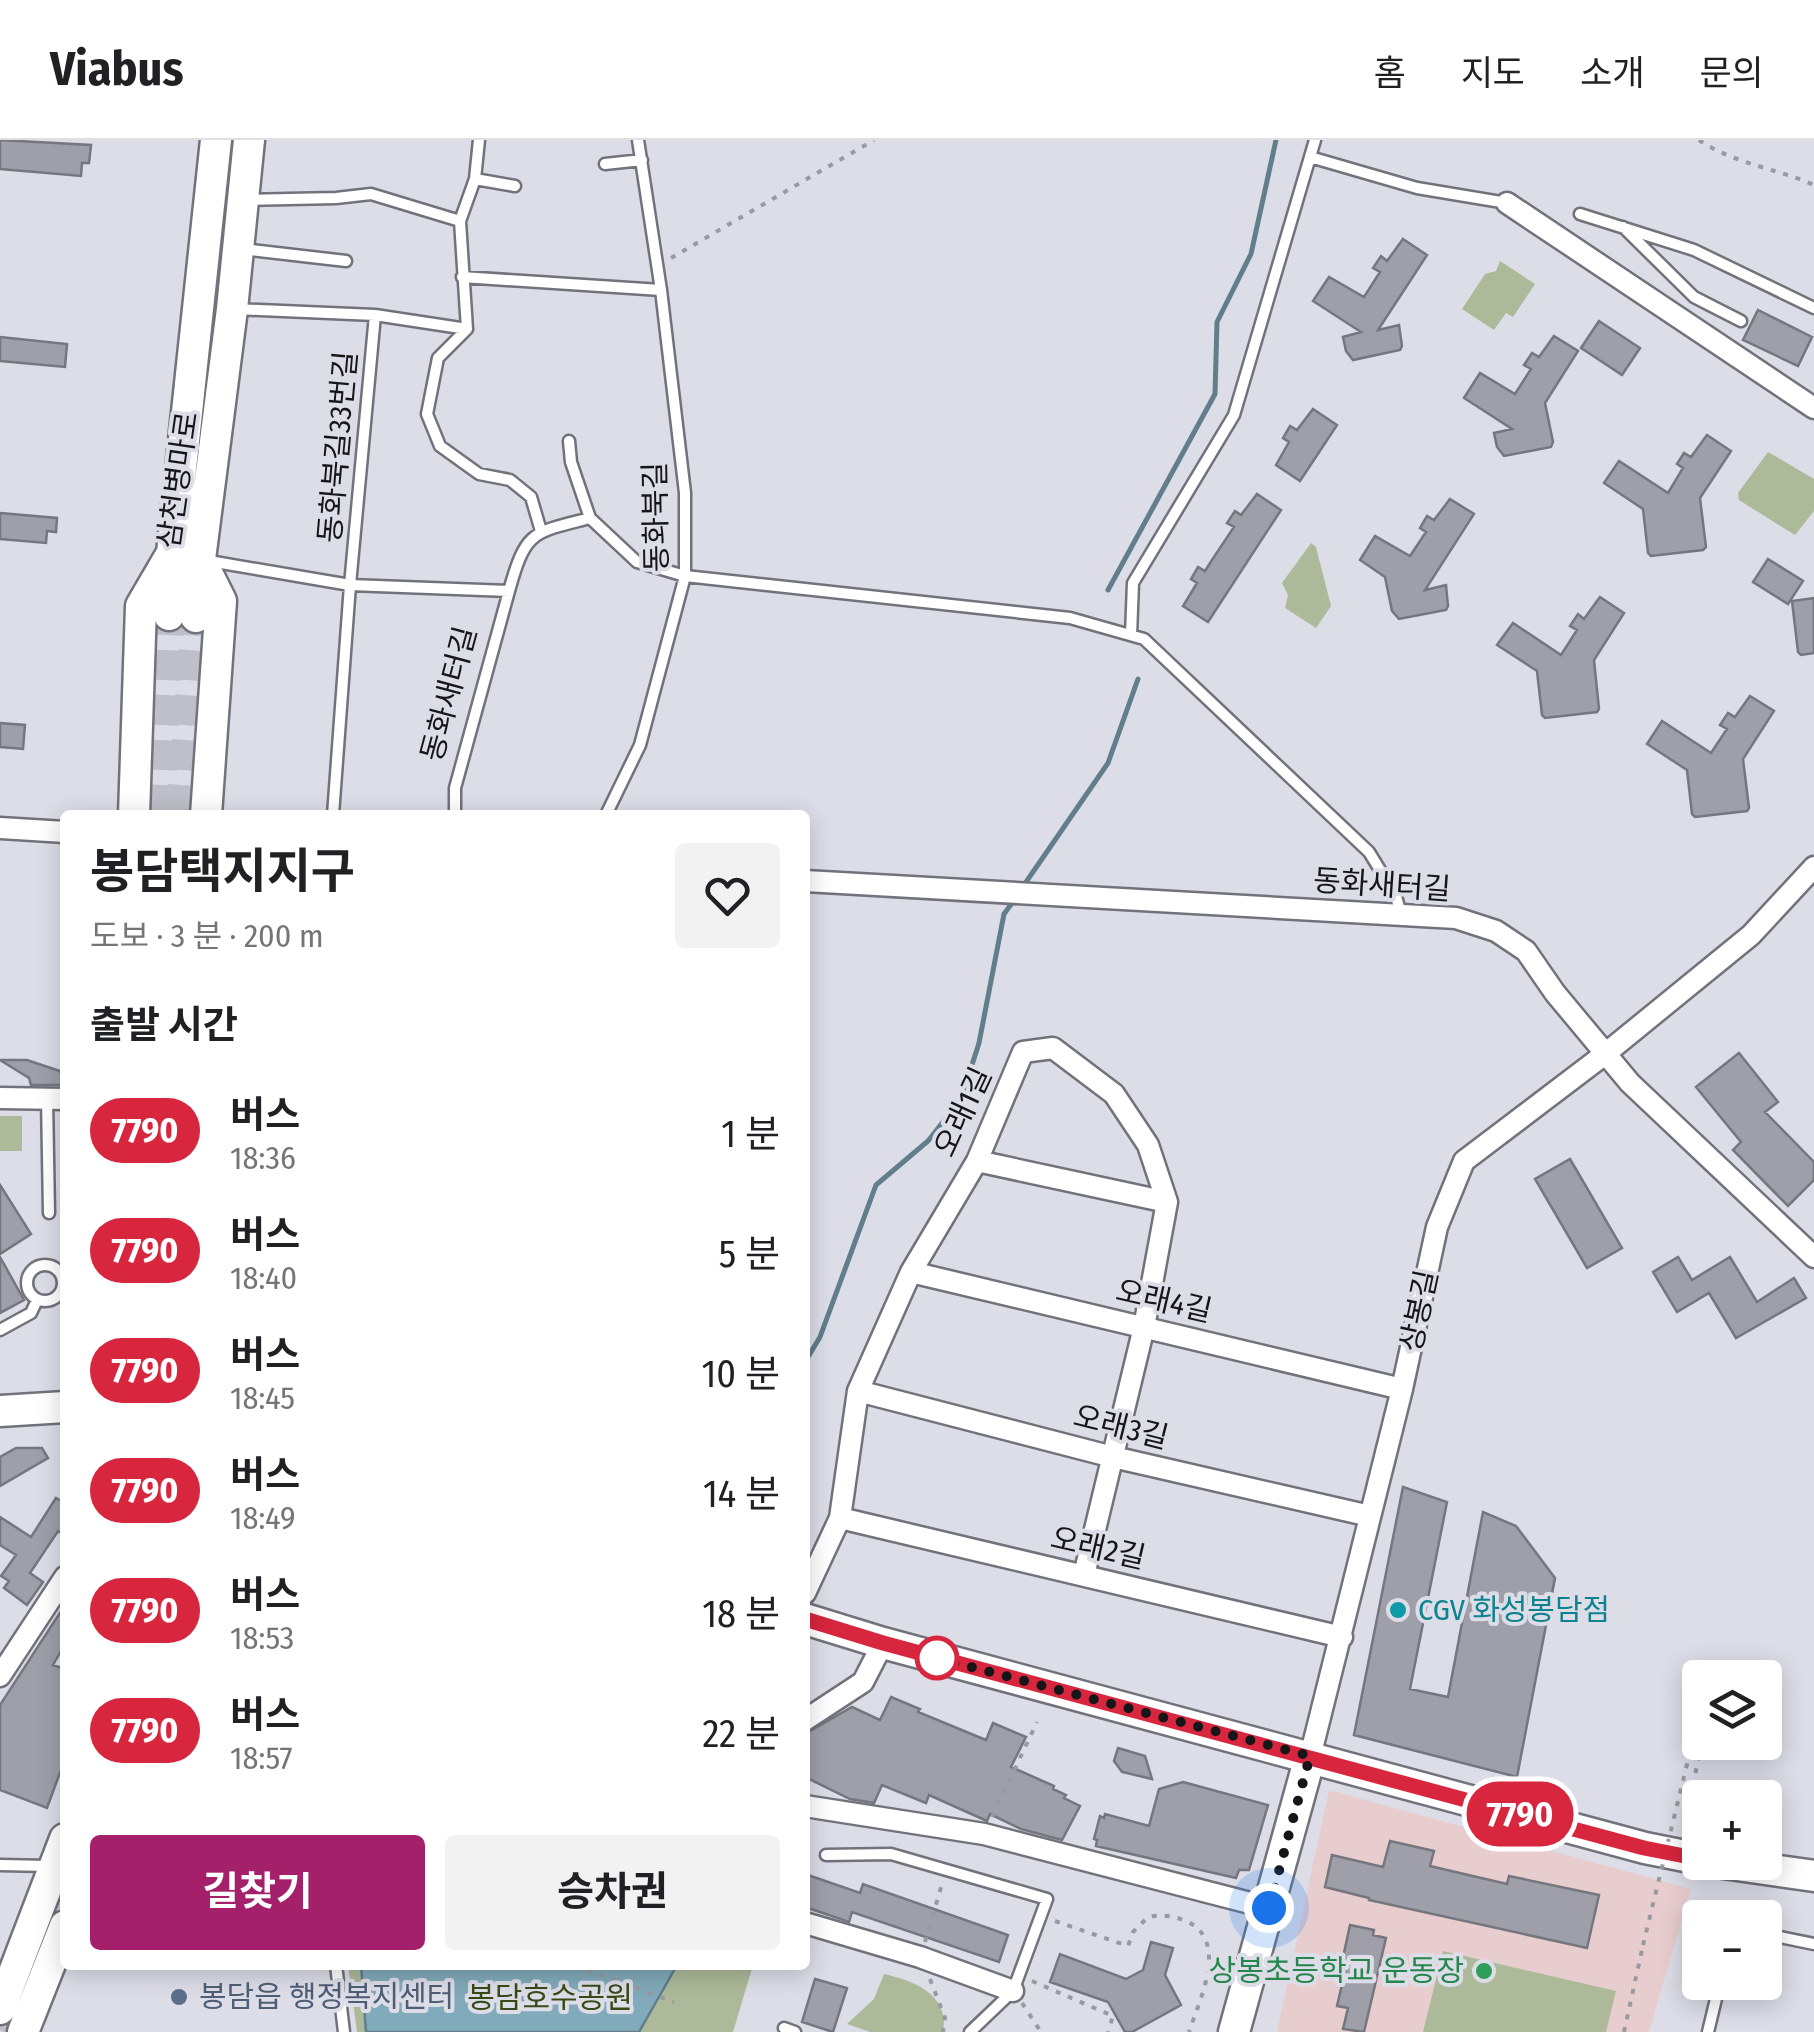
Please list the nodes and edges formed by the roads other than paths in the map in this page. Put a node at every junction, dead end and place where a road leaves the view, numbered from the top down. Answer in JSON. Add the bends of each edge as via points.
{"nodes":[{"id":1,"x":216,"y":140,"type":"edge"},
{"id":2,"x":248,"y":140,"type":"edge"},
{"id":3,"x":479,"y":140,"type":"edge"},
{"id":4,"x":638,"y":140,"type":"edge"},
{"id":5,"x":1315,"y":140,"type":"edge"},
{"id":6,"x":1310,"y":157,"type":"junction"},
{"id":7,"x":642,"y":160,"type":"junction"},
{"id":8,"x":605,"y":164,"type":"dead end"},
{"id":9,"x":475,"y":180,"type":"junction"},
{"id":10,"x":516,"y":186,"type":"dead end"},
{"id":11,"x":243,"y":200,"type":"junction"},
{"id":12,"x":1507,"y":203,"type":"joint"},
{"id":13,"x":1580,"y":214,"type":"dead end"},
{"id":14,"x":460,"y":222,"type":"junction"},
{"id":15,"x":1622,"y":226,"type":"junction"},
{"id":16,"x":236,"y":248,"type":"junction"},
{"id":17,"x":346,"y":261,"type":"dead end"},
{"id":18,"x":462,"y":276,"type":"junction"},
{"id":19,"x":661,"y":290,"type":"junction"},
{"id":20,"x":1814,"y":308,"type":"edge"},
{"id":21,"x":232,"y":309,"type":"junction"},
{"id":22,"x":375,"y":314,"type":"junction"},
{"id":23,"x":1741,"y":321,"type":"dead end"},
{"id":24,"x":468,"y":329,"type":"junction"},
{"id":25,"x":1814,"y":408,"type":"edge"},
{"id":26,"x":568,"y":441,"type":"dead end"},
{"id":27,"x":590,"y":518,"type":"junction"},
{"id":28,"x":541,"y":531,"type":"junction"},
{"id":29,"x":186,"y":556,"type":"junction"},
{"id":30,"x":685,"y":576,"type":"junction"},
{"id":31,"x":350,"y":585,"type":"junction"},
{"id":32,"x":509,"y":590,"type":"junction"},
{"id":33,"x":182,"y":616,"type":"tunnel mouth"},
{"id":34,"x":1131,"y":635,"type":"junction"},
{"id":35,"x":134,"y":810,"type":"edge"},
{"id":36,"x":206,"y":810,"type":"edge"},
{"id":37,"x":333,"y":810,"type":"edge"},
{"id":38,"x":456,"y":810,"type":"edge"},
{"id":39,"x":608,"y":810,"type":"edge"},
{"id":40,"x":0,"y":828,"type":"edge"},
{"id":41,"x":60,"y":832,"type":"edge"},
{"id":42,"x":1814,"y":867,"type":"edge"},
{"id":43,"x":810,"y":881,"type":"edge"},
{"id":44,"x":1401,"y":916,"type":"junction"},
{"id":45,"x":1605,"y":1054,"type":"junction"},
{"id":46,"x":0,"y":1098,"type":"edge"},
{"id":47,"x":56,"y":1098,"type":"edge"},
{"id":48,"x":976,"y":1161,"type":"junction"},
{"id":49,"x":1166,"y":1202,"type":"junction"},
{"id":50,"x":49,"y":1213,"type":"dead end"},
{"id":51,"x":1814,"y":1257,"type":"edge"},
{"id":52,"x":911,"y":1272,"type":"junction"},
{"id":53,"x":37,"y":1300,"type":"dead end"},
{"id":54,"x":1144,"y":1328,"type":"junction"},
{"id":55,"x":0,"y":1330,"type":"edge"},
{"id":56,"x":1402,"y":1390,"type":"junction"},
{"id":57,"x":858,"y":1391,"type":"junction"},
{"id":58,"x":60,"y":1407,"type":"edge"},
{"id":59,"x":0,"y":1411,"type":"edge"},
{"id":60,"x":1113,"y":1457,"type":"junction"},
{"id":61,"x":1370,"y":1516,"type":"junction"},
{"id":62,"x":840,"y":1518,"type":"junction"},
{"id":63,"x":1084,"y":1575,"type":"junction"},
{"id":64,"x":810,"y":1582,"type":"edge"},
{"id":65,"x":60,"y":1585,"type":"edge"},
{"id":66,"x":810,"y":1621,"type":"edge"},
{"id":67,"x":1342,"y":1636,"type":"junction"},
{"id":68,"x":883,"y":1643,"type":"junction"},
{"id":69,"x":0,"y":1676,"type":"edge"},
{"id":70,"x":810,"y":1717,"type":"edge"},
{"id":71,"x":1310,"y":1756,"type":"junction"},
{"id":72,"x":810,"y":1807,"type":"edge"},
{"id":73,"x":60,"y":1853,"type":"edge"},
{"id":74,"x":826,"y":1854,"type":"dead end"},
{"id":75,"x":1682,"y":1855,"type":"edge"},
{"id":76,"x":0,"y":1865,"type":"edge"},
{"id":77,"x":1782,"y":1871,"type":"edge"},
{"id":78,"x":1814,"y":1876,"type":"edge"},
{"id":79,"x":1058,"y":1894,"type":"dead end"},
{"id":80,"x":1046,"y":1899,"type":"junction"},
{"id":81,"x":1269,"y":1908,"type":"junction"},
{"id":82,"x":810,"y":1925,"type":"edge"},
{"id":83,"x":1782,"y":1937,"type":"edge"},
{"id":84,"x":60,"y":1939,"type":"edge"},
{"id":85,"x":1814,"y":1944,"type":"edge"},
{"id":86,"x":337,"y":1970,"type":"edge"},
{"id":87,"x":1016,"y":1983,"type":"junction"},
{"id":88,"x":1716,"y":2000,"type":"edge"},
{"id":89,"x":0,"y":2009,"type":"edge"},
{"id":90,"x":23,"y":2032,"type":"edge"},
{"id":91,"x":344,"y":2032,"type":"edge"},
{"id":92,"x":970,"y":2032,"type":"edge"},
{"id":93,"x":1234,"y":2032,"type":"edge"},
{"id":94,"x":1708,"y":2032,"type":"edge"}],
"edges":[{"from":1,"to":29,"type":"main road","name":"삼천병마로"},
{"from":2,"to":11,"type":"main road","name":"삼천병마로"},
{"from":3,"to":9,"type":"lane"},
{"from":4,"to":7,"type":"lane","name":"동화북길"},
{"from":5,"to":6,"type":"lane"},
{"from":6,"to":12,"type":"lane","via":[[1417,188]]},
{"from":6,"to":34,"type":"lane","via":[[1234,415],[1133,583]]},
{"from":7,"to":8,"type":"lane"},
{"from":7,"to":19,"type":"lane","name":"동화북길"},
{"from":9,"to":10,"type":"lane"},
{"from":9,"to":14,"type":"lane"},
{"from":11,"to":14,"type":"lane","via":[[370,194]]},
{"from":11,"to":16,"type":"main road","name":"삼천병마로"},
{"from":12,"to":25,"type":"street"},
{"from":13,"to":15,"type":"lane"},
{"from":14,"to":18,"type":"lane"},
{"from":15,"to":20,"type":"lane","via":[[1694,250]]},
{"from":15,"to":23,"type":"lane","via":[[1694,297]]},
{"from":16,"to":17,"type":"lane"},
{"from":16,"to":21,"type":"main road","name":"삼천병마로"},
{"from":18,"to":19,"type":"lane"},
{"from":18,"to":24,"type":"lane"},
{"from":19,"to":30,"type":"lane","name":"동화북길","via":[[685,493]]},
{"from":21,"to":22,"type":"lane"},
{"from":21,"to":29,"type":"main road","name":"삼천병마로"},
{"from":22,"to":24,"type":"lane"},
{"from":22,"to":31,"type":"lane","name":"동화북길33번길"},
{"from":24,"to":28,"type":"lane","via":[[438,358],[427,414],[440,446],[479,474],[510,480],[531,498]]},
{"from":26,"to":27,"type":"lane"},
{"from":27,"to":28,"type":"lane"},
{"from":27,"to":30,"type":"lane","via":[[637,562]]},
{"from":28,"to":32,"type":"lane","via":[[520,552]]},
{"from":29,"to":31,"type":"lane","name":"동화북길33번길"},
{"from":29,"to":33,"type":"main road"},
{"from":29,"to":35,"type":"main road","name":"삼천병마로","via":[[141,606]]},
{"from":29,"to":36,"type":"main road","name":"삼천병마로","via":[[221,600]]},
{"from":30,"to":34,"type":"lane","via":[[1070,618]]},
{"from":30,"to":39,"type":"lane","name":"동화북길","via":[[640,745]]},
{"from":31,"to":32,"type":"lane","name":"동화북길33번길"},
{"from":31,"to":37,"type":"lane"},
{"from":32,"to":38,"type":"lane","name":"동화새터길","via":[[455,788]]},
{"from":34,"to":44,"type":"lane","via":[[1144,638],[1369,852]]},
{"from":40,"to":41,"type":"street"},
{"from":42,"to":45,"type":"street","name":"상봉길","via":[[1750,935]]},
{"from":43,"to":44,"type":"street","name":"동화새터길"},
{"from":44,"to":45,"type":"street","name":"동화새터길","via":[[1456,918],[1496,931],[1526,951]]},
{"from":45,"to":51,"type":"street","name":"동화새터길"},
{"from":45,"to":56,"type":"street","name":"상봉길","via":[[1464,1161],[1437,1227]]},
{"from":46,"to":47,"type":"street"},
{"from":47,"to":50,"type":"lane"},
{"from":48,"to":49,"type":"street"},
{"from":48,"to":49,"type":"street","name":"오래1길","via":[[1023,1052],[1052,1048],[1114,1094],[1148,1145]]},
{"from":48,"to":52,"type":"street","name":"오래1길"},
{"from":49,"to":54,"type":"street","name":"오래1길"},
{"from":52,"to":54,"type":"street","name":"오래4길"},
{"from":52,"to":57,"type":"street","name":"오래1길"},
{"from":53,"to":55,"type":"lane","via":[[31,1313]]},
{"from":54,"to":56,"type":"street","name":"오래4길"},
{"from":54,"to":60,"type":"street","name":"오래1길"},
{"from":56,"to":61,"type":"street","name":"상봉길"},
{"from":57,"to":60,"type":"street","name":"오래3길"},
{"from":57,"to":62,"type":"street","name":"오래1길"},
{"from":58,"to":59,"type":"main road"},
{"from":60,"to":61,"type":"street","name":"오래3길"},
{"from":60,"to":63,"type":"street","name":"오래1길"},
{"from":61,"to":67,"type":"street","name":"상봉길"},
{"from":62,"to":63,"type":"street","name":"오래2길"},
{"from":62,"to":64,"type":"street","name":"오래1길"},
{"from":63,"to":67,"type":"street","name":"오래2길"},
{"from":65,"to":69,"type":"street"},
{"from":66,"to":68,"type":"main road"},
{"from":67,"to":71,"type":"street","name":"상봉길"},
{"from":68,"to":70,"type":"street","via":[[863,1682]]},
{"from":68,"to":71,"type":"main road"},
{"from":71,"to":75,"type":"main road"},
{"from":71,"to":81,"type":"main road","name":"상봉길"},
{"from":72,"to":81,"type":"street","via":[[984,1834]]},
{"from":73,"to":76,"type":"lane"},
{"from":73,"to":89,"type":"main road"},
{"from":74,"to":80,"type":"lane","via":[[891,1854]]},
{"from":77,"to":78,"type":"main road"},
{"from":79,"to":80,"type":"lane"},
{"from":80,"to":87,"type":"lane"},
{"from":81,"to":93,"type":"main road","name":"상봉길"},
{"from":82,"to":87,"type":"street"},
{"from":83,"to":85,"type":"lane"},
{"from":84,"to":90,"type":"main road"},
{"from":86,"to":91,"type":"lane"},
{"from":87,"to":92,"type":"lane"},
{"from":88,"to":94,"type":"lane"}]}
